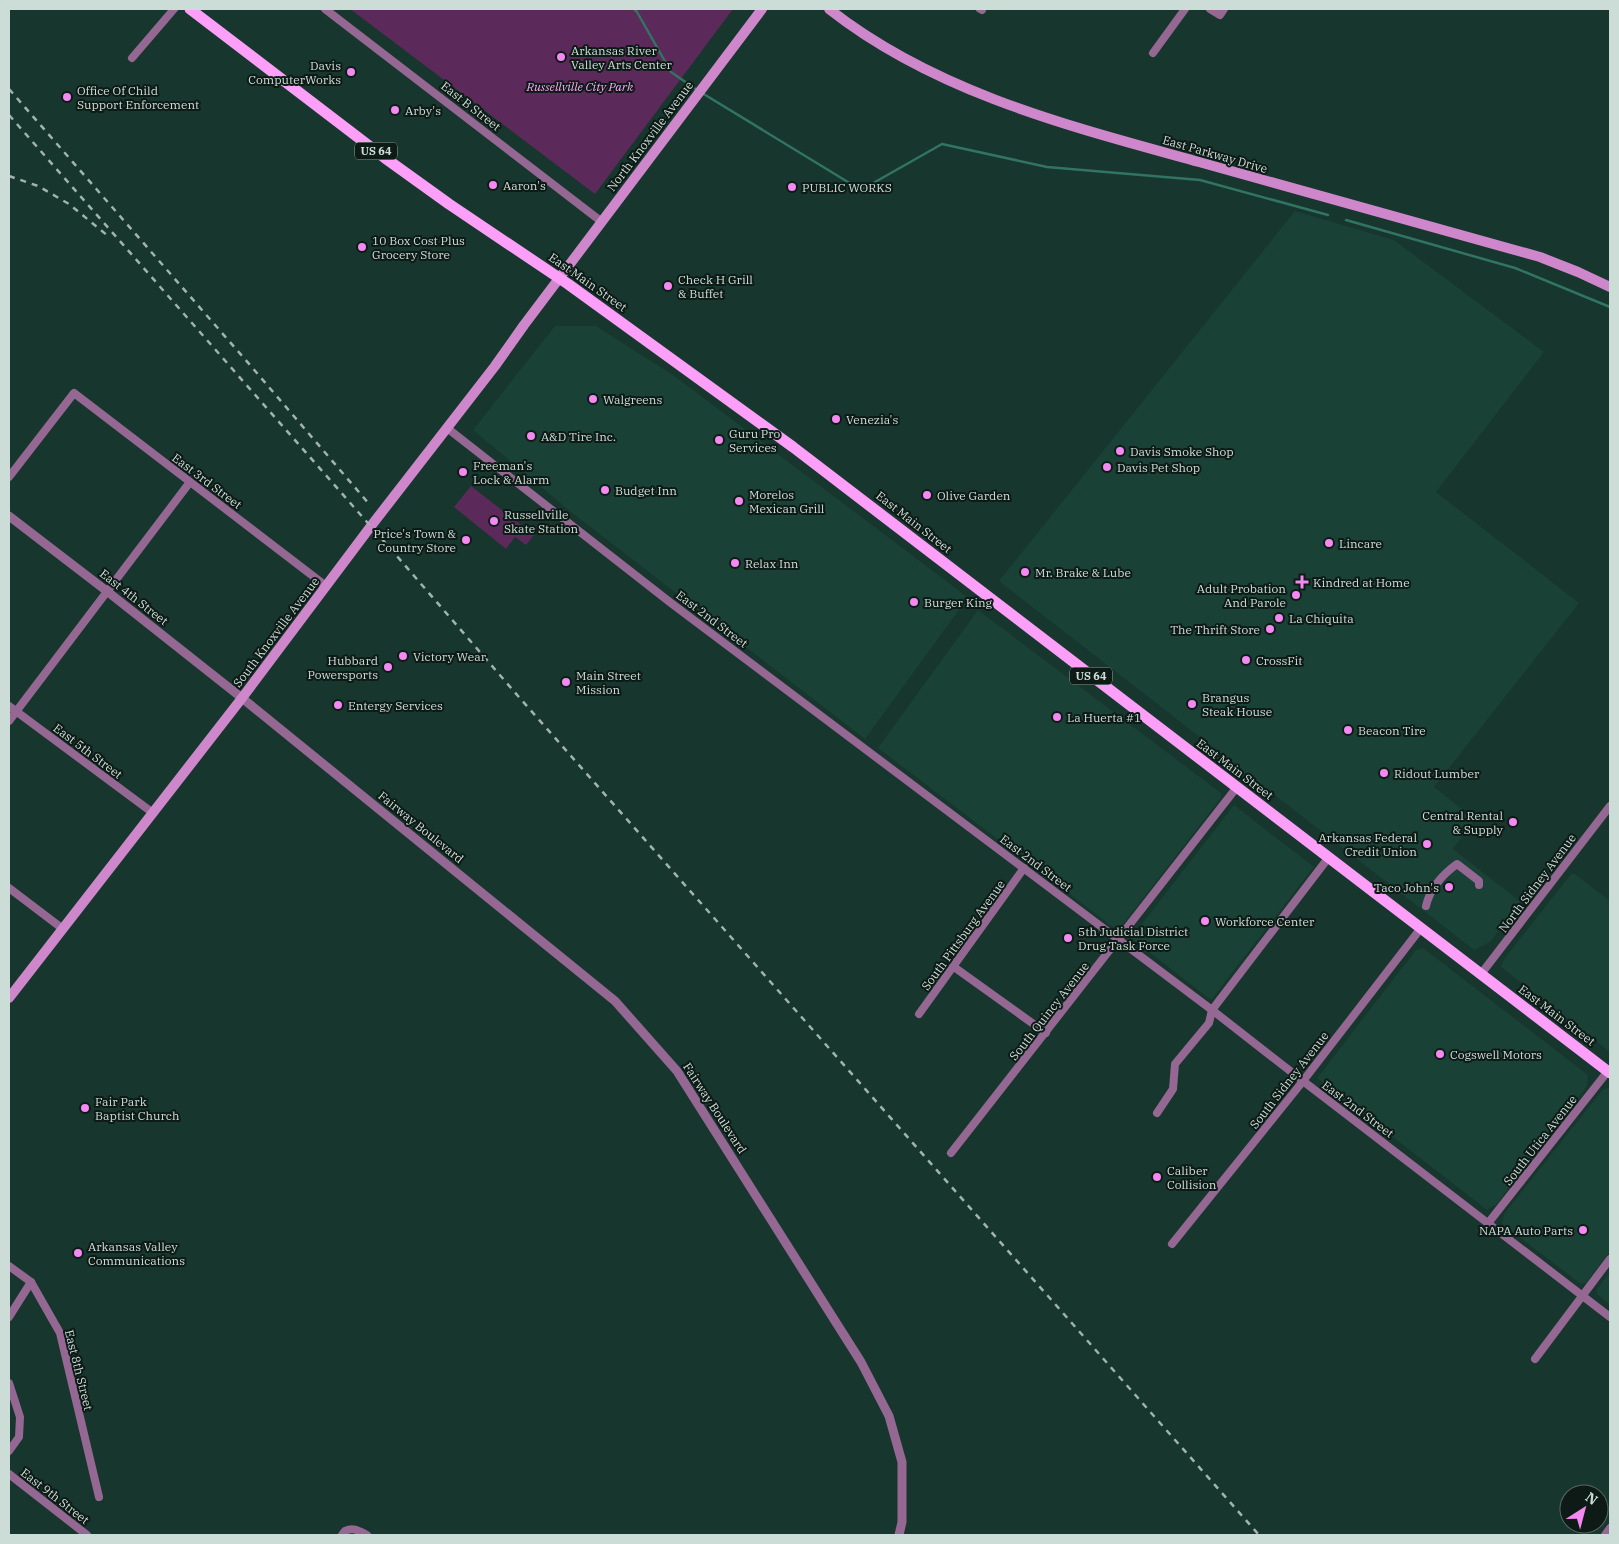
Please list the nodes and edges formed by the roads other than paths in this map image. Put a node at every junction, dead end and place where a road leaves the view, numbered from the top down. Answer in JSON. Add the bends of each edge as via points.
{"nodes":[{"id":1,"x":174,"y":9,"type":"edge"},
{"id":2,"x":190,"y":9,"type":"edge"},
{"id":3,"x":326,"y":9,"type":"edge"},
{"id":4,"x":762,"y":9,"type":"edge"},
{"id":5,"x":829,"y":9,"type":"edge"},
{"id":6,"x":1185,"y":9,"type":"edge"},
{"id":7,"x":1210,"y":9,"type":"edge"},
{"id":8,"x":1222,"y":12,"type":"edge"},
{"id":9,"x":1153,"y":53,"type":"dead end"},
{"id":10,"x":132,"y":58,"type":"dead end"},
{"id":11,"x":602,"y":222,"type":"junction"},
{"id":12,"x":560,"y":278,"type":"junction"},
{"id":13,"x":1610,"y":287,"type":"edge"},
{"id":14,"x":447,"y":428,"type":"junction"},
{"id":15,"x":9,"y":477,"type":"edge"},
{"id":16,"x":190,"y":482,"type":"junction"},
{"id":17,"x":9,"y":516,"type":"edge"},
{"id":18,"x":326,"y":586,"type":"junction"},
{"id":19,"x":108,"y":592,"type":"junction"},
{"id":20,"x":242,"y":698,"type":"junction"},
{"id":21,"x":9,"y":706,"type":"edge"},
{"id":22,"x":16,"y":712,"type":"junction"},
{"id":23,"x":9,"y":721,"type":"edge"},
{"id":24,"x":1237,"y":787,"type":"junction"},
{"id":25,"x":1610,"y":806,"type":"edge"},
{"id":26,"x":153,"y":813,"type":"junction"},
{"id":27,"x":1329,"y":857,"type":"junction"},
{"id":28,"x":1024,"y":868,"type":"junction"},
{"id":29,"x":1479,"y":886,"type":"dead end"},
{"id":30,"x":9,"y":888,"type":"edge"},
{"id":31,"x":1426,"y":906,"type":"dead end"},
{"id":32,"x":1421,"y":928,"type":"junction"},
{"id":33,"x":63,"y":929,"type":"junction"},
{"id":34,"x":1118,"y":940,"type":"junction"},
{"id":35,"x":954,"y":967,"type":"junction"},
{"id":36,"x":1481,"y":974,"type":"junction"},
{"id":37,"x":9,"y":998,"type":"edge"},
{"id":38,"x":1212,"y":1010,"type":"junction"},
{"id":39,"x":919,"y":1014,"type":"dead end"},
{"id":40,"x":1046,"y":1033,"type":"junction"},
{"id":41,"x":1609,"y":1072,"type":"edge"},
{"id":42,"x":1303,"y":1081,"type":"junction"},
{"id":43,"x":1157,"y":1113,"type":"dead end"},
{"id":44,"x":951,"y":1153,"type":"dead end"},
{"id":45,"x":1489,"y":1222,"type":"junction"},
{"id":46,"x":1172,"y":1244,"type":"dead end"},
{"id":47,"x":1610,"y":1259,"type":"edge"},
{"id":48,"x":9,"y":1266,"type":"edge"},
{"id":49,"x":31,"y":1282,"type":"junction"},
{"id":50,"x":1582,"y":1295,"type":"junction"},
{"id":51,"x":1610,"y":1316,"type":"edge"},
{"id":52,"x":9,"y":1317,"type":"edge"},
{"id":53,"x":1535,"y":1360,"type":"dead end"},
{"id":54,"x":9,"y":1383,"type":"edge"},
{"id":55,"x":9,"y":1451,"type":"edge"},
{"id":56,"x":9,"y":1474,"type":"edge"},
{"id":57,"x":99,"y":1497,"type":"dead end"},
{"id":58,"x":1610,"y":1528,"type":"edge"},
{"id":59,"x":87,"y":1535,"type":"edge"},
{"id":60,"x":342,"y":1535,"type":"edge"},
{"id":61,"x":367,"y":1535,"type":"edge"},
{"id":62,"x":899,"y":1535,"type":"edge"},
{"id":63,"x":1605,"y":1535,"type":"edge"}],
"edges":[{"from":1,"to":10,"type":"street"},
{"from":2,"to":12,"type":"main road","name":"East Main Street","number":"US 64","via":[[385,158]]},
{"from":3,"to":11,"type":"street","name":"East B Street"},
{"from":4,"to":11,"type":"main road","name":"North Knoxville Avenue"},
{"from":5,"to":13,"type":"main road","name":"East Parkway Drive","via":[[876,43],[916,66],[989,98],[1094,133],[1540,257]]},
{"from":6,"to":9,"type":"street"},
{"from":7,"to":8,"type":"street"},
{"from":11,"to":12,"type":"main road","name":"North Knoxville Avenue"},
{"from":12,"to":14,"type":"main road","name":"South Knoxville Avenue"},
{"from":12,"to":24,"type":"main road","name":"East Main Street","number":"US 64","via":[[793,446]]},
{"from":14,"to":18,"type":"main road","name":"South Knoxville Avenue"},
{"from":14,"to":28,"type":"street","name":"East 2nd Street","via":[[671,603]]},
{"from":15,"to":16,"type":"street","name":"East 3rd Street","via":[[74,393]]},
{"from":16,"to":18,"type":"street","name":"East 3rd Street"},
{"from":16,"to":19,"type":"street"},
{"from":17,"to":19,"type":"street","name":"East 4th Street"},
{"from":18,"to":20,"type":"main road","name":"South Knoxville Avenue"},
{"from":19,"to":20,"type":"street","name":"East 4th Street"},
{"from":19,"to":22,"type":"street"},
{"from":20,"to":26,"type":"main road","name":"South Knoxville Avenue"},
{"from":20,"to":62,"type":"street","name":"Fairway Boulevard","via":[[615,1001],[677,1071],[861,1362],[888,1416],[902,1462]]},
{"from":21,"to":22,"type":"street","name":"East 5th Street"},
{"from":22,"to":23,"type":"street"},
{"from":22,"to":26,"type":"street","name":"East 5th Street"},
{"from":24,"to":27,"type":"main road","name":"East Main Street","number":"US 64"},
{"from":24,"to":34,"type":"street","name":"South Quincy Avenue"},
{"from":25,"to":36,"type":"street","name":"North Sidney Avenue"},
{"from":26,"to":33,"type":"main road","name":"South Knoxville Avenue"},
{"from":27,"to":32,"type":"main road","name":"East Main Street","number":"US 64"},
{"from":27,"to":38,"type":"street"},
{"from":28,"to":34,"type":"street","name":"East 2nd Street"},
{"from":28,"to":35,"type":"street","name":"South Pittsburg Avenue"},
{"from":29,"to":31,"type":"street","via":[[1479,881],[1457,864],[1428,895]]},
{"from":30,"to":33,"type":"street"},
{"from":32,"to":36,"type":"main road","name":"East Main Street","number":"US 64"},
{"from":32,"to":42,"type":"street","name":"South Sidney Avenue"},
{"from":33,"to":37,"type":"main road","name":"South Knoxville Avenue"},
{"from":34,"to":38,"type":"street","name":"East 2nd Street"},
{"from":34,"to":40,"type":"street","name":"South Quincy Avenue"},
{"from":35,"to":39,"type":"street","name":"South Pittsburg Avenue"},
{"from":35,"to":40,"type":"street"},
{"from":36,"to":41,"type":"main road","name":"East Main Street","number":"US 64"},
{"from":38,"to":42,"type":"street","name":"East 2nd Street"},
{"from":38,"to":43,"type":"street","via":[[1210,1023],[1175,1064],[1173,1089]]},
{"from":40,"to":44,"type":"street","name":"South Quincy Avenue"},
{"from":41,"to":45,"type":"street","name":"South Utica Avenue"},
{"from":42,"to":45,"type":"street","name":"East 2nd Street"},
{"from":42,"to":46,"type":"street","name":"South Sidney Avenue"},
{"from":45,"to":50,"type":"street","name":"East 2nd Street"},
{"from":47,"to":50,"type":"street"},
{"from":48,"to":49,"type":"street","name":"East 8th Street"},
{"from":49,"to":52,"type":"street"},
{"from":49,"to":57,"type":"street","name":"East 8th Street","via":[[60,1333]]},
{"from":50,"to":51,"type":"street","name":"East 2nd Street"},
{"from":50,"to":53,"type":"street"},
{"from":54,"to":55,"type":"street","via":[[20,1417],[19,1437]]},
{"from":56,"to":59,"type":"street","name":"East 9th Street"},
{"from":58,"to":63,"type":"street"},
{"from":60,"to":61,"type":"street","via":[[356,1529]]}]}
